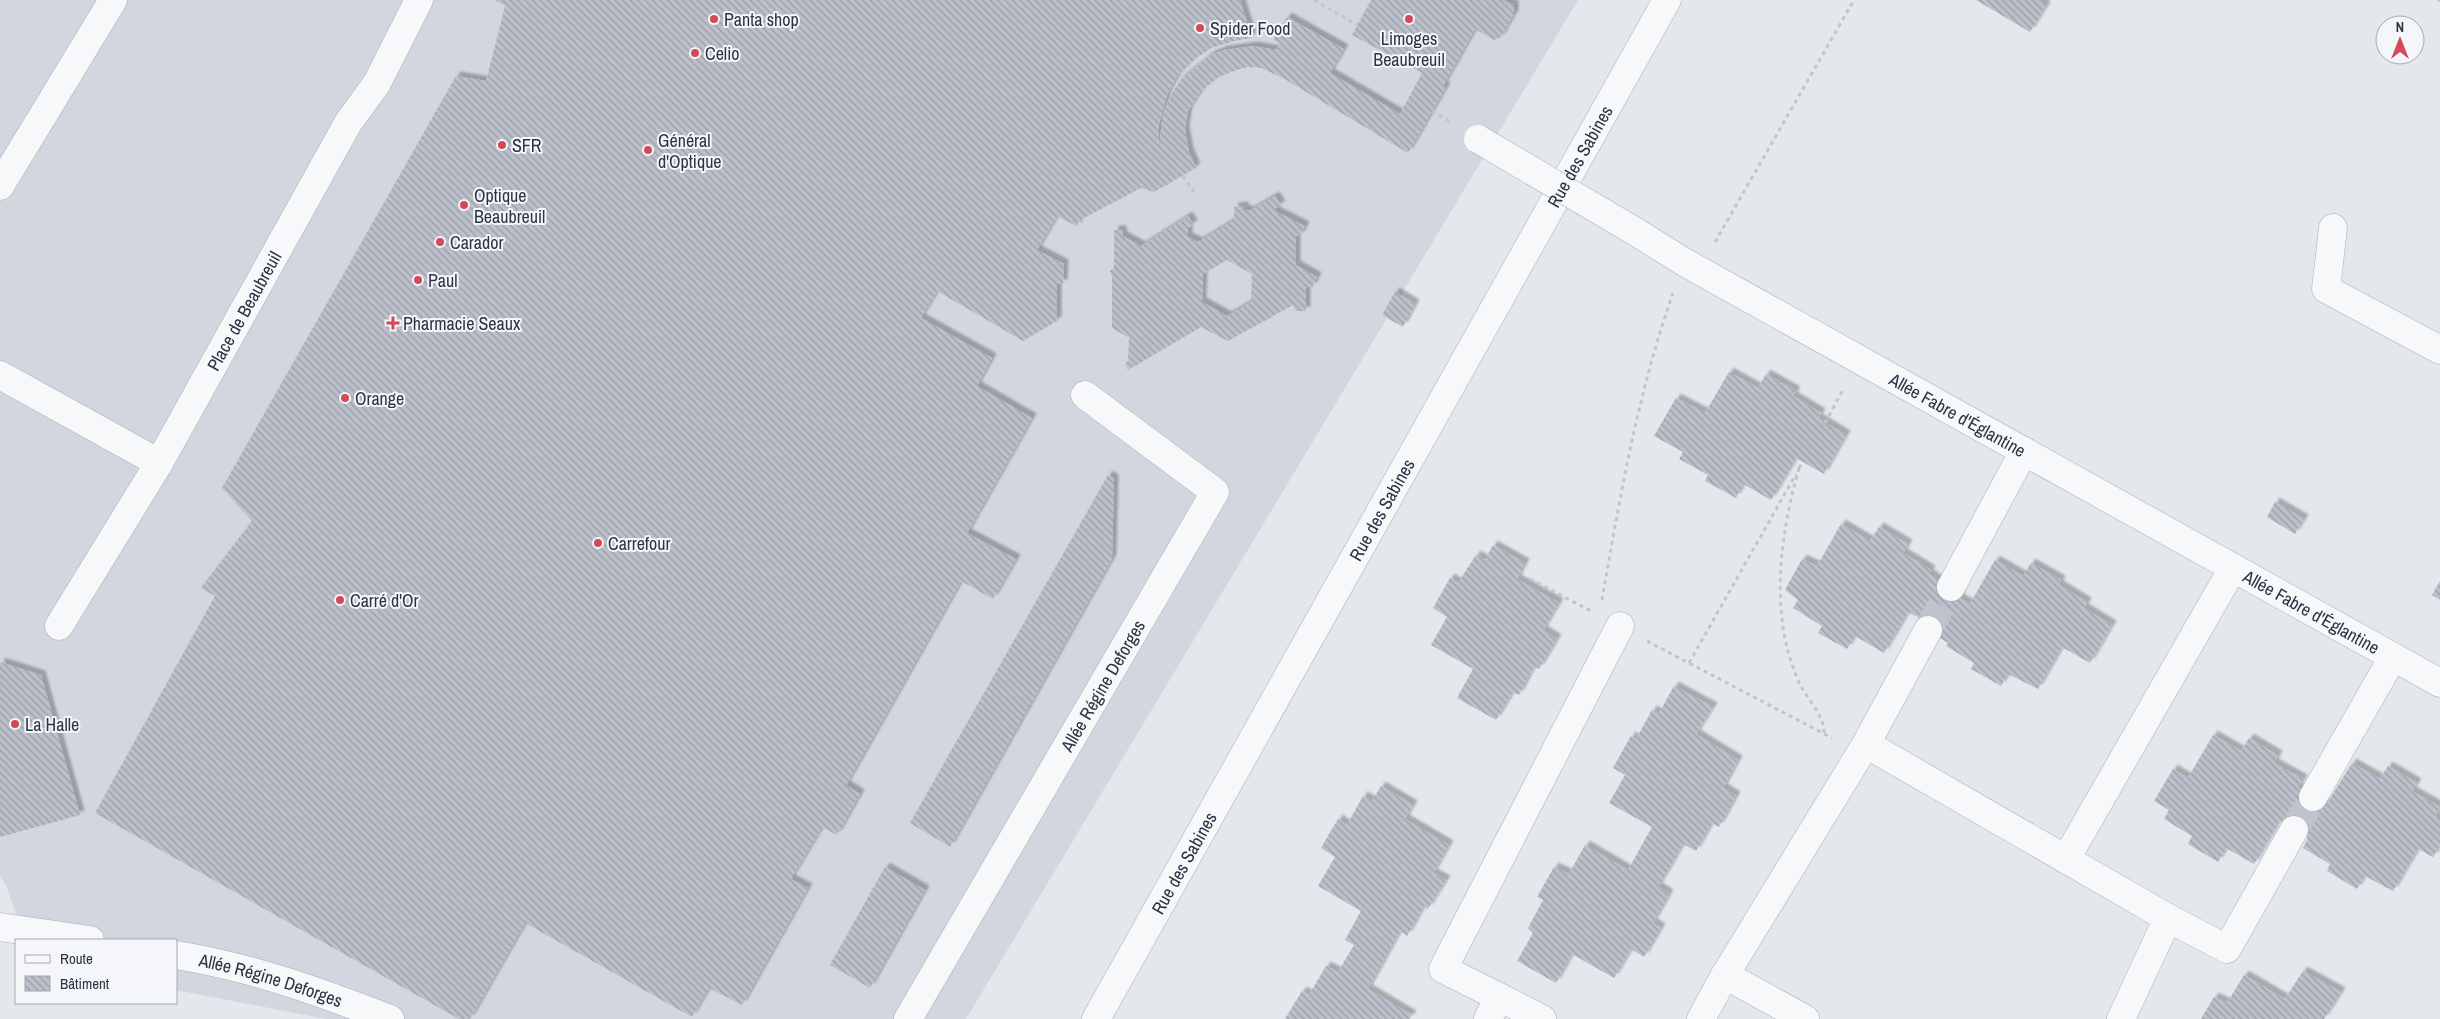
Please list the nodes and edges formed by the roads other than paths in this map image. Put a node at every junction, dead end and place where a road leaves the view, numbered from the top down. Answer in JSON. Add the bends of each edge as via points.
{"nodes":[{"id":1,"x":113,"y":0,"type":"edge"},
{"id":2,"x":418,"y":0,"type":"edge"},
{"id":3,"x":1668,"y":0,"type":"edge"},
{"id":4,"x":1478,"y":139,"type":"dead end"},
{"id":5,"x":0,"y":186,"type":"edge"},
{"id":6,"x":2332,"y":228,"type":"dead end"},
{"id":7,"x":2440,"y":350,"type":"edge"},
{"id":8,"x":0,"y":375,"type":"edge"},
{"id":9,"x":1085,"y":395,"type":"dead end"},
{"id":10,"x":2024,"y":451,"type":"junction"},
{"id":11,"x":159,"y":463,"type":"junction"},
{"id":12,"x":2233,"y":568,"type":"junction"},
{"id":13,"x":1950,"y":587,"type":"tunnel mouth"},
{"id":14,"x":1609,"y":621,"type":"road end"},
{"id":15,"x":58,"y":626,"type":"dead end"},
{"id":16,"x":1928,"y":630,"type":"tunnel mouth"},
{"id":17,"x":2393,"y":657,"type":"junction"},
{"id":18,"x":2440,"y":683,"type":"edge"},
{"id":19,"x":1864,"y":749,"type":"junction"},
{"id":20,"x":2313,"y":797,"type":"tunnel mouth"},
{"id":21,"x":2294,"y":830,"type":"tunnel mouth"},
{"id":22,"x":2066,"y":859,"type":"junction"},
{"id":23,"x":2168,"y":918,"type":"junction"},
{"id":24,"x":0,"y":927,"type":"edge"},
{"id":25,"x":83,"y":939,"type":"edge"},
{"id":26,"x":178,"y":955,"type":"edge"},
{"id":27,"x":1725,"y":975,"type":"junction"},
{"id":28,"x":1493,"y":1008,"type":"edge"},
{"id":29,"x":390,"y":1019,"type":"edge"},
{"id":30,"x":908,"y":1019,"type":"edge"},
{"id":31,"x":1096,"y":1019,"type":"edge"},
{"id":32,"x":1542,"y":1019,"type":"edge"},
{"id":33,"x":1701,"y":1019,"type":"edge"},
{"id":34,"x":1805,"y":1019,"type":"edge"},
{"id":35,"x":2121,"y":1019,"type":"edge"}],
"edges":[{"from":1,"to":5,"type":"street"},
{"from":2,"to":11,"type":"street","name":"Place de Beaubreuil","via":[[377,82],[348,123]]},
{"from":3,"to":31,"type":"street","name":"Rue des Sabines"},
{"from":4,"to":10,"type":"street","name":"Allée Fabre d'Églantine","bridge":true,"via":[[1692,266]]},
{"from":6,"to":7,"type":"street","via":[[2326,289]]},
{"from":8,"to":11,"type":"street"},
{"from":9,"to":30,"type":"street","name":"Allée Régine Deforges","via":[[1214,492]]},
{"from":10,"to":12,"type":"street","name":"Allée Fabre d'Églantine"},
{"from":10,"to":13,"type":"street"},
{"from":11,"to":15,"type":"street","name":"Place de Beaubreuil"},
{"from":12,"to":17,"type":"street","name":"Allée Fabre d'Églantine"},
{"from":12,"to":22,"type":"street"},
{"from":14,"to":28,"type":"street","via":[[1443,969]]},
{"from":16,"to":19,"type":"street"},
{"from":17,"to":18,"type":"street","name":"Allée Fabre d'Églantine"},
{"from":17,"to":20,"type":"street"},
{"from":19,"to":22,"type":"street"},
{"from":19,"to":27,"type":"street"},
{"from":21,"to":23,"type":"street","via":[[2227,949]]},
{"from":22,"to":23,"type":"street"},
{"from":23,"to":35,"type":"street"},
{"from":24,"to":25,"type":"street"},
{"from":26,"to":29,"type":"street","name":"Allée Régine Deforges","via":[[303,986]]},
{"from":27,"to":33,"type":"street"},
{"from":27,"to":34,"type":"street"},
{"from":28,"to":32,"type":"street"}]}
